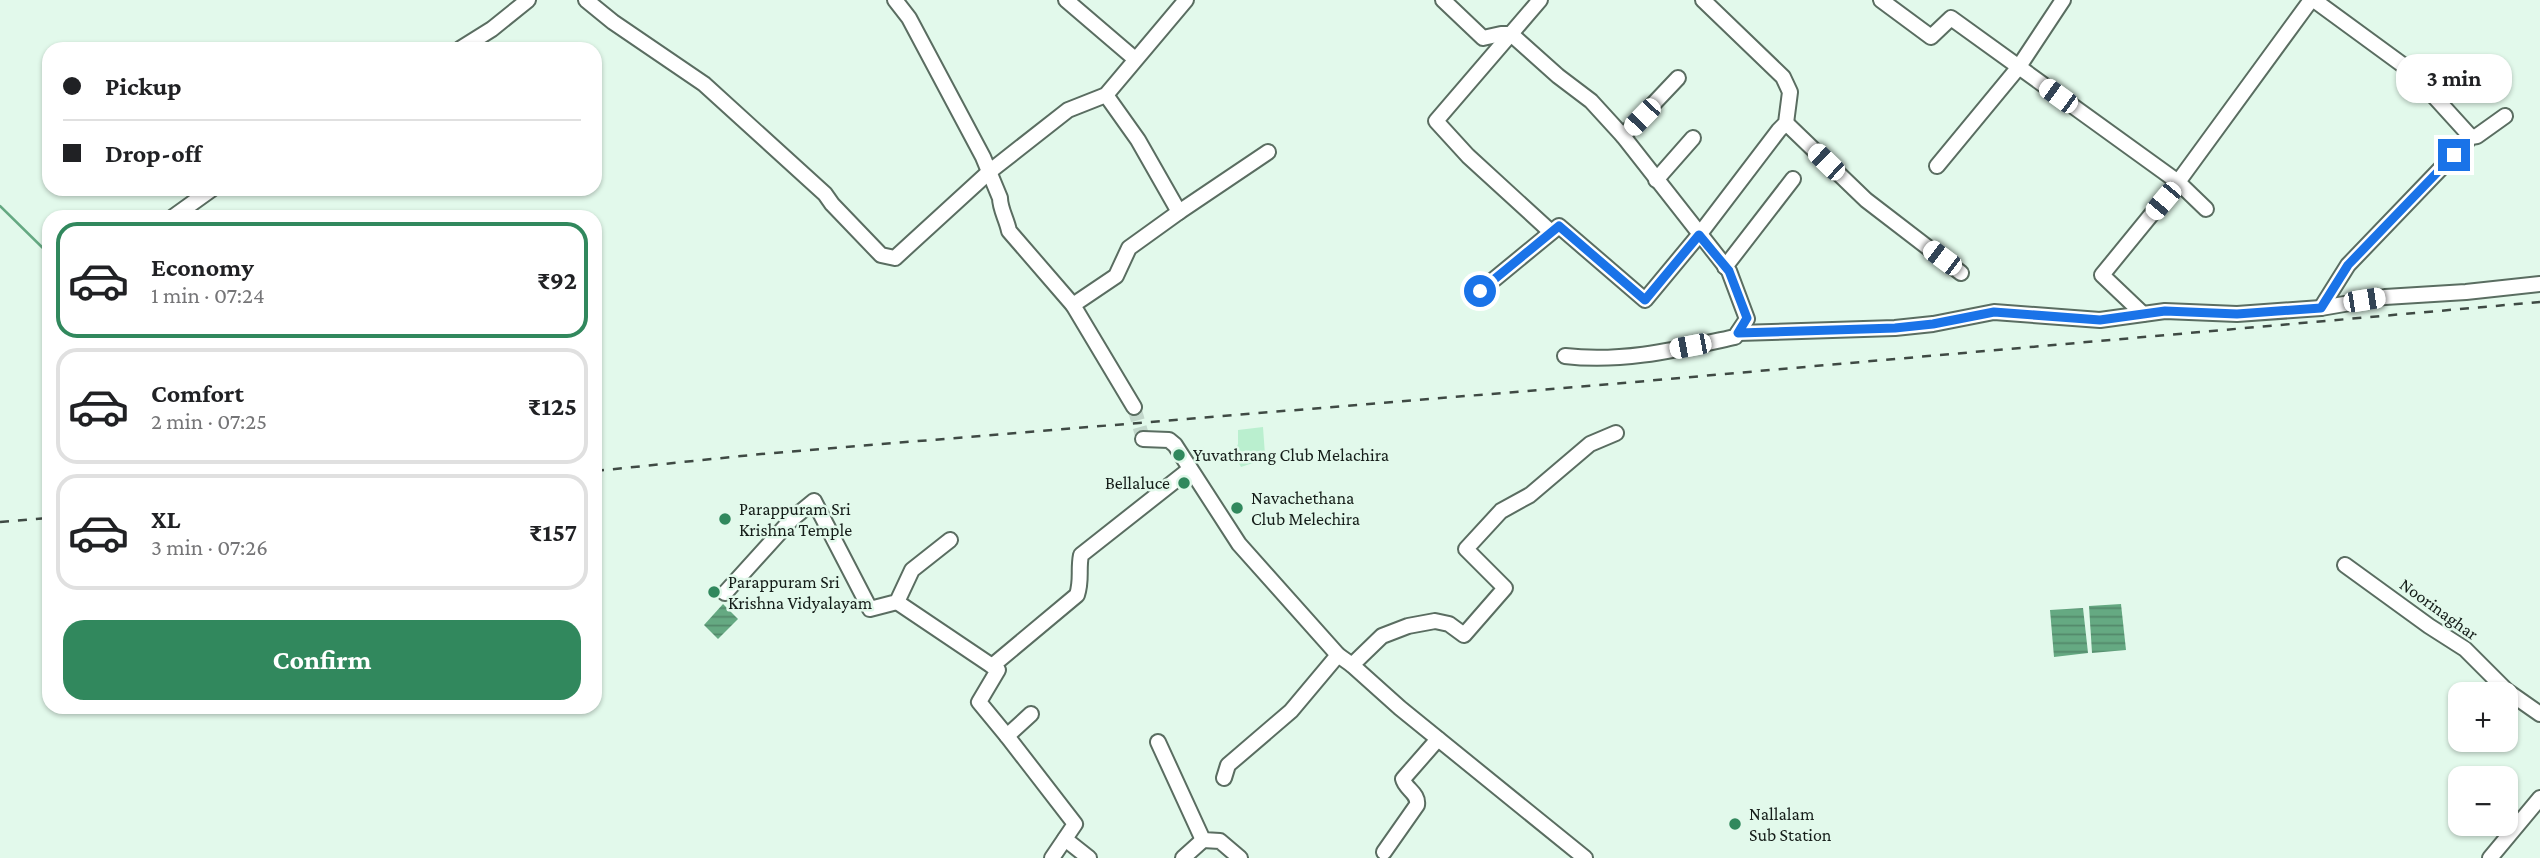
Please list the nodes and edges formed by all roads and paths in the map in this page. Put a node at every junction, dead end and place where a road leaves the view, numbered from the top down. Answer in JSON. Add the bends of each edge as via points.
{"nodes":[{"id":1,"x":528,"y":0,"type":"edge"},
{"id":2,"x":586,"y":0,"type":"edge"},
{"id":3,"x":895,"y":0,"type":"edge"},
{"id":4,"x":1066,"y":0,"type":"edge"},
{"id":5,"x":1186,"y":0,"type":"edge"},
{"id":6,"x":1443,"y":0,"type":"edge"},
{"id":7,"x":1540,"y":0,"type":"edge"},
{"id":8,"x":1703,"y":0,"type":"edge"},
{"id":9,"x":1881,"y":0,"type":"edge"},
{"id":10,"x":2063,"y":0,"type":"edge"},
{"id":11,"x":2312,"y":0,"type":"edge"},
{"id":12,"x":1511,"y":34,"type":"junction"},
{"id":13,"x":471,"y":42,"type":"edge"},
{"id":14,"x":1135,"y":59,"type":"junction"},
{"id":15,"x":2018,"y":68,"type":"junction"},
{"id":16,"x":1678,"y":78,"type":"dead end"},
{"id":17,"x":1106,"y":95,"type":"junction"},
{"id":18,"x":2505,"y":116,"type":"dead end"},
{"id":19,"x":1786,"y":123,"type":"junction"},
{"id":20,"x":1623,"y":136,"type":"junction"},
{"id":21,"x":2471,"y":137,"type":"junction"},
{"id":22,"x":1693,"y":138,"type":"dead end"},
{"id":23,"x":1268,"y":152,"type":"dead end"},
{"id":24,"x":1937,"y":166,"type":"dead end"},
{"id":25,"x":989,"y":172,"type":"junction"},
{"id":26,"x":1793,"y":179,"type":"dead end"},
{"id":27,"x":1656,"y":180,"type":"junction"},
{"id":28,"x":2178,"y":182,"type":"junction"},
{"id":29,"x":202,"y":196,"type":"edge"},
{"id":30,"x":2206,"y":209,"type":"dead end"},
{"id":31,"x":183,"y":210,"type":"edge"},
{"id":32,"x":1179,"y":212,"type":"junction"},
{"id":33,"x":1551,"y":232,"type":"junction"},
{"id":34,"x":1699,"y":235,"type":"junction"},
{"id":35,"x":1725,"y":267,"type":"junction"},
{"id":36,"x":1961,"y":273,"type":"dead end"},
{"id":37,"x":2540,"y":284,"type":"edge"},
{"id":38,"x":1480,"y":291,"type":"dead end"},
{"id":39,"x":1073,"y":305,"type":"junction"},
{"id":40,"x":2321,"y":308,"type":"junction"},
{"id":41,"x":2143,"y":314,"type":"junction"},
{"id":42,"x":1738,"y":333,"type":"junction"},
{"id":43,"x":1565,"y":356,"type":"dead end"},
{"id":44,"x":1134,"y":407,"type":"tunnel mouth"},
{"id":45,"x":1616,"y":433,"type":"dead end"},
{"id":46,"x":1143,"y":439,"type":"dead end"},
{"id":47,"x":1190,"y":469,"type":"junction"},
{"id":48,"x":950,"y":540,"type":"dead end"},
{"id":49,"x":2345,"y":565,"type":"dead end"},
{"id":50,"x":725,"y":593,"type":"dead end"},
{"id":51,"x":897,"y":602,"type":"junction"},
{"id":52,"x":1338,"y":655,"type":"junction"},
{"id":53,"x":1352,"y":665,"type":"junction"},
{"id":54,"x":992,"y":666,"type":"junction"},
{"id":55,"x":1031,"y":714,"type":"dead end"},
{"id":56,"x":2540,"y":714,"type":"edge"},
{"id":57,"x":1007,"y":736,"type":"junction"},
{"id":58,"x":1438,"y":739,"type":"junction"},
{"id":59,"x":1158,"y":742,"type":"dead end"},
{"id":60,"x":1224,"y":778,"type":"dead end"},
{"id":61,"x":2540,"y":798,"type":"edge"},
{"id":62,"x":1065,"y":839,"type":"junction"},
{"id":63,"x":1203,"y":840,"type":"junction"},
{"id":64,"x":1384,"y":852,"type":"dead end"},
{"id":65,"x":1052,"y":858,"type":"edge"},
{"id":66,"x":1089,"y":858,"type":"edge"},
{"id":67,"x":1183,"y":858,"type":"edge"},
{"id":68,"x":1240,"y":858,"type":"edge"},
{"id":69,"x":1584,"y":858,"type":"edge"},
{"id":70,"x":2490,"y":858,"type":"edge"}],
"edges":[{"from":1,"to":13,"type":"street"},
{"from":2,"to":25,"type":"street","via":[[704,84],[825,194],[881,255],[895,258]]},
{"from":3,"to":25,"type":"street","via":[[909,18]]},
{"from":4,"to":14,"type":"street"},
{"from":5,"to":14,"type":"street"},
{"from":6,"to":12,"type":"street","via":[[1483,38]]},
{"from":7,"to":12,"type":"street"},
{"from":8,"to":19,"type":"street","via":[[1783,77],[1790,92]]},
{"from":9,"to":15,"type":"street","via":[[1931,37],[1951,18]]},
{"from":10,"to":15,"type":"street"},
{"from":11,"to":21,"type":"street","via":[[2412,71]]},
{"from":11,"to":28,"type":"street"},
{"from":12,"to":20,"type":"street","via":[[1591,101]]},
{"from":12,"to":33,"type":"street","via":[[1436,121]]},
{"from":14,"to":17,"type":"street"},
{"from":15,"to":24,"type":"street"},
{"from":15,"to":28,"type":"street"},
{"from":16,"to":20,"type":"street"},
{"from":17,"to":25,"type":"street","via":[[1068,110]]},
{"from":17,"to":32,"type":"street"},
{"from":18,"to":21,"type":"street"},
{"from":19,"to":34,"type":"street"},
{"from":19,"to":36,"type":"street","via":[[1866,200]]},
{"from":20,"to":27,"type":"street"},
{"from":21,"to":40,"type":"street","via":[[2348,265]]},
{"from":22,"to":27,"type":"street"},
{"from":23,"to":32,"type":"street"},
{"from":25,"to":39,"type":"street","via":[[1009,231]]},
{"from":26,"to":35,"type":"street"},
{"from":27,"to":34,"type":"street"},
{"from":28,"to":30,"type":"street"},
{"from":28,"to":41,"type":"street","via":[[2102,275]]},
{"from":29,"to":31,"type":"street"},
{"from":32,"to":39,"type":"street","via":[[1129,248],[1116,276]]},
{"from":33,"to":34,"type":"street","via":[[1559,226],[1645,300]]},
{"from":33,"to":38,"type":"street"},
{"from":34,"to":35,"type":"street"},
{"from":35,"to":42,"type":"street","via":[[1747,318]]},
{"from":37,"to":40,"type":"street","via":[[2385,297]]},
{"from":39,"to":44,"type":"street"},
{"from":40,"to":41,"type":"street"},
{"from":41,"to":42,"type":"street","via":[[2100,320],[1994,312],[1895,328]]},
{"from":42,"to":43,"type":"street","via":[[1629,358]]},
{"from":45,"to":53,"type":"street","via":[[1590,444],[1530,495],[1501,512],[1466,549],[1505,589],[1464,635],[1435,621],[1408,626],[1382,636]]},
{"from":46,"to":47,"type":"street","via":[[1169,440]]},
{"from":47,"to":52,"type":"street","via":[[1247,555]]},
{"from":47,"to":54,"type":"street","via":[[1081,555],[1082,581],[1077,595]]},
{"from":48,"to":51,"type":"street","via":[[912,570]]},
{"from":49,"to":56,"type":"street","name":"Noorinaghar","via":[[2465,649],[2507,691]]},
{"from":50,"to":51,"type":"street","via":[[814,501],[870,609]]},
{"from":51,"to":54,"type":"street"},
{"from":52,"to":53,"type":"street"},
{"from":52,"to":60,"type":"street","via":[[1291,711],[1228,765]]},
{"from":53,"to":58,"type":"street"},
{"from":54,"to":57,"type":"street","via":[[998,670],[979,702]]},
{"from":55,"to":57,"type":"street"},
{"from":57,"to":62,"type":"street","via":[[1075,824]]},
{"from":58,"to":64,"type":"street","via":[[1403,779],[1417,805]]},
{"from":58,"to":69,"type":"street"},
{"from":59,"to":63,"type":"street"},
{"from":61,"to":70,"type":"street"},
{"from":62,"to":65,"type":"street"},
{"from":62,"to":66,"type":"street"},
{"from":63,"to":67,"type":"street"},
{"from":63,"to":68,"type":"street","via":[[1220,841]]}]}
